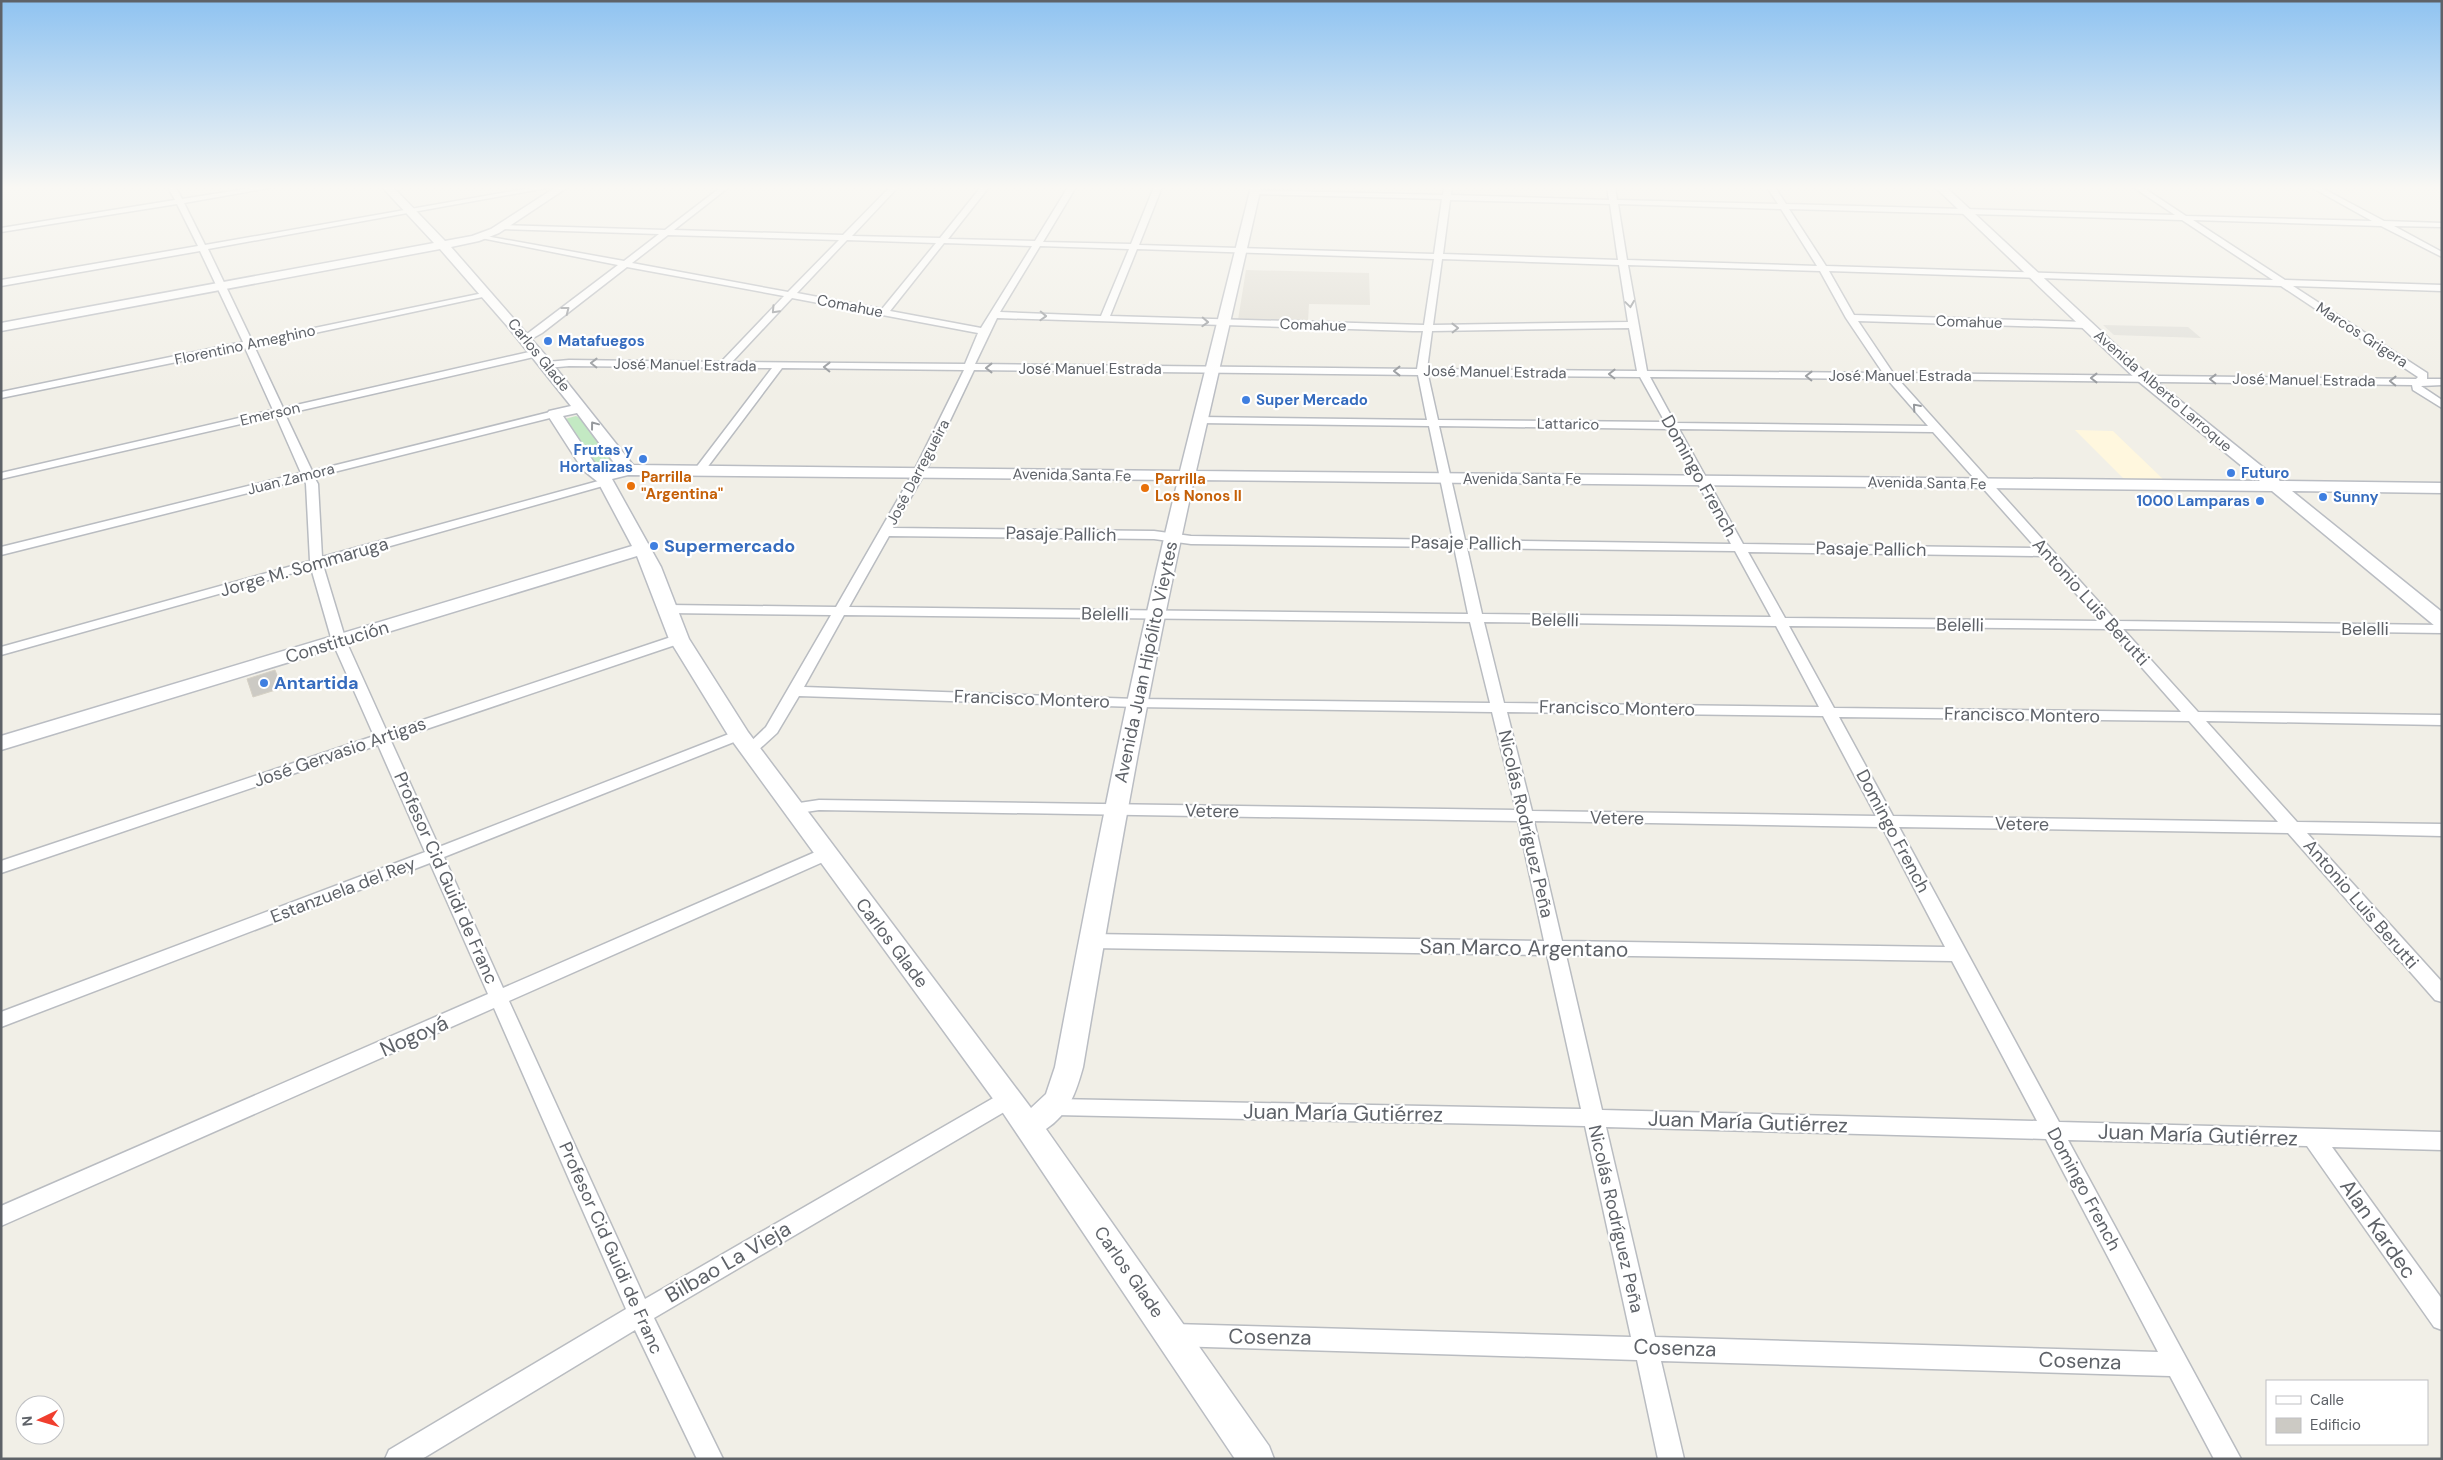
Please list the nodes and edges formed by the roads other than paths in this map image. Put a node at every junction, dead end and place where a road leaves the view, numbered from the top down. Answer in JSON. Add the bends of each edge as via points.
{"nodes":[{"id":1,"x":160,"y":255,"type":"edge"},
{"id":2,"x":205,"y":255,"type":"edge"},
{"id":3,"x":388,"y":255,"type":"edge"},
{"id":4,"x":452,"y":255,"type":"edge"},
{"id":5,"x":576,"y":255,"type":"edge"},
{"id":6,"x":637,"y":255,"type":"edge"},
{"id":7,"x":827,"y":255,"type":"edge"},
{"id":8,"x":930,"y":255,"type":"edge"},
{"id":9,"x":1030,"y":255,"type":"edge"},
{"id":10,"x":1131,"y":255,"type":"edge"},
{"id":11,"x":1241,"y":255,"type":"edge"},
{"id":12,"x":1411,"y":255,"type":"edge"},
{"id":13,"x":1623,"y":255,"type":"edge"},
{"id":14,"x":1814,"y":255,"type":"edge"},
{"id":15,"x":2012,"y":255,"type":"edge"},
{"id":16,"x":2240,"y":255,"type":"edge"},
{"id":17,"x":1440,"y":256,"type":"junction"},
{"id":18,"x":1624,"y":262,"type":"junction"},
{"id":19,"x":625,"y":264,"type":"junction"},
{"id":20,"x":1822,"y":268,"type":"junction"},
{"id":21,"x":2032,"y":274,"type":"junction"},
{"id":22,"x":2280,"y":282,"type":"junction"},
{"id":23,"x":1,"y":283,"type":"edge"},
{"id":24,"x":222,"y":286,"type":"junction"},
{"id":25,"x":2442,"y":288,"type":"edge"},
{"id":26,"x":488,"y":295,"type":"junction"},
{"id":27,"x":788,"y":295,"type":"junction"},
{"id":28,"x":884,"y":312,"type":"junction"},
{"id":29,"x":994,"y":315,"type":"junction"},
{"id":30,"x":1105,"y":318,"type":"junction"},
{"id":31,"x":1851,"y":318,"type":"junction"},
{"id":32,"x":1225,"y":323,"type":"junction"},
{"id":33,"x":1633,"y":325,"type":"junction"},
{"id":34,"x":2086,"y":325,"type":"junction"},
{"id":35,"x":1,"y":327,"type":"edge"},
{"id":36,"x":1427,"y":328,"type":"junction"},
{"id":37,"x":984,"y":331,"type":"junction"},
{"id":38,"x":526,"y":339,"type":"junction"},
{"id":39,"x":247,"y":344,"type":"junction"},
{"id":40,"x":538,"y":353,"type":"junction"},
{"id":41,"x":547,"y":365,"type":"junction"},
{"id":42,"x":723,"y":365,"type":"junction"},
{"id":43,"x":779,"y":366,"type":"junction"},
{"id":44,"x":970,"y":368,"type":"junction"},
{"id":45,"x":1213,"y":369,"type":"junction"},
{"id":46,"x":1422,"y":371,"type":"junction"},
{"id":47,"x":1643,"y":374,"type":"junction"},
{"id":48,"x":1890,"y":377,"type":"junction"},
{"id":49,"x":2143,"y":378,"type":"junction"},
{"id":50,"x":2420,"y":381,"type":"junction"},
{"id":51,"x":2442,"y":382,"type":"edge"},
{"id":52,"x":1,"y":395,"type":"edge"},
{"id":53,"x":2442,"y":406,"type":"edge"},
{"id":54,"x":581,"y":408,"type":"junction"},
{"id":55,"x":279,"y":412,"type":"junction"},
{"id":56,"x":554,"y":414,"type":"junction"},
{"id":57,"x":1200,"y":420,"type":"junction"},
{"id":58,"x":1433,"y":423,"type":"junction"},
{"id":59,"x":1671,"y":425,"type":"junction"},
{"id":60,"x":1936,"y":429,"type":"junction"},
{"id":61,"x":628,"y":470,"type":"junction"},
{"id":62,"x":699,"y":471,"type":"junction"},
{"id":63,"x":919,"y":473,"type":"junction"},
{"id":64,"x":308,"y":475,"type":"junction"},
{"id":65,"x":1,"y":476,"type":"edge"},
{"id":66,"x":1188,"y":476,"type":"junction"},
{"id":67,"x":604,"y":479,"type":"junction"},
{"id":68,"x":1445,"y":479,"type":"junction"},
{"id":69,"x":1701,"y":481,"type":"junction"},
{"id":70,"x":1985,"y":484,"type":"junction"},
{"id":71,"x":2275,"y":486,"type":"junction"},
{"id":72,"x":2442,"y":488,"type":"edge"},
{"id":73,"x":886,"y":532,"type":"junction"},
{"id":74,"x":1172,"y":538,"type":"junction"},
{"id":75,"x":1459,"y":543,"type":"junction"},
{"id":76,"x":1738,"y":547,"type":"junction"},
{"id":77,"x":643,"y":548,"type":"junction"},
{"id":78,"x":1,"y":551,"type":"edge"},
{"id":79,"x":2046,"y":552,"type":"junction"},
{"id":80,"x":316,"y":564,"type":"junction"},
{"id":81,"x":668,"y":609,"type":"junction"},
{"id":82,"x":840,"y":610,"type":"junction"},
{"id":83,"x":1154,"y":615,"type":"junction"},
{"id":84,"x":1476,"y":619,"type":"junction"},
{"id":85,"x":2442,"y":622,"type":"edge"},
{"id":86,"x":1781,"y":623,"type":"junction"},
{"id":87,"x":2114,"y":627,"type":"junction"},
{"id":88,"x":2442,"y":630,"type":"edge"},
{"id":89,"x":679,"y":638,"type":"junction"},
{"id":90,"x":339,"y":641,"type":"junction"},
{"id":91,"x":1,"y":652,"type":"edge"},
{"id":92,"x":793,"y":691,"type":"junction"},
{"id":93,"x":1136,"y":703,"type":"junction"},
{"id":94,"x":1498,"y":706,"type":"junction"},
{"id":95,"x":1829,"y":712,"type":"junction"},
{"id":96,"x":2194,"y":717,"type":"junction"},
{"id":97,"x":2442,"y":720,"type":"edge"},
{"id":98,"x":384,"y":737,"type":"junction"},
{"id":99,"x":1,"y":743,"type":"edge"},
{"id":100,"x":745,"y":743,"type":"junction"},
{"id":101,"x":792,"y":809,"type":"junction"},
{"id":102,"x":1115,"y":810,"type":"junction"},
{"id":103,"x":1525,"y":816,"type":"junction"},
{"id":104,"x":1888,"y":822,"type":"junction"},
{"id":105,"x":2294,"y":828,"type":"junction"},
{"id":106,"x":2442,"y":830,"type":"edge"},
{"id":107,"x":826,"y":854,"type":"junction"},
{"id":108,"x":434,"y":855,"type":"junction"},
{"id":109,"x":1,"y":867,"type":"edge"},
{"id":110,"x":1090,"y":941,"type":"junction"},
{"id":111,"x":1555,"y":948,"type":"junction"},
{"id":112,"x":1958,"y":954,"type":"junction"},
{"id":113,"x":2442,"y":995,"type":"edge"},
{"id":114,"x":499,"y":999,"type":"junction"},
{"id":115,"x":1,"y":1020,"type":"edge"},
{"id":116,"x":1009,"y":1099,"type":"junction"},
{"id":117,"x":1055,"y":1107,"type":"junction"},
{"id":118,"x":1592,"y":1118,"type":"junction"},
{"id":119,"x":1027,"y":1124,"type":"junction"},
{"id":120,"x":2053,"y":1131,"type":"junction"},
{"id":121,"x":2314,"y":1139,"type":"junction"},
{"id":122,"x":2442,"y":1141,"type":"edge"},
{"id":123,"x":1,"y":1216,"type":"edge"},
{"id":124,"x":640,"y":1314,"type":"junction"},
{"id":125,"x":2442,"y":1319,"type":"edge"},
{"id":126,"x":1173,"y":1335,"type":"junction"},
{"id":127,"x":1646,"y":1347,"type":"junction"},
{"id":128,"x":2177,"y":1364,"type":"junction"},
{"id":129,"x":398,"y":1459,"type":"edge"},
{"id":130,"x":710,"y":1459,"type":"edge"},
{"id":131,"x":1256,"y":1459,"type":"edge"},
{"id":132,"x":1670,"y":1459,"type":"edge"},
{"id":133,"x":2228,"y":1459,"type":"edge"}],
"edges":[{"from":1,"to":23,"type":"street"},
{"from":2,"to":24,"type":"street","name":"Profesor Cid Guidi de Franc"},
{"from":3,"to":24,"type":"street"},
{"from":4,"to":26,"type":"street","name":"Carlos Glade"},
{"from":5,"to":19,"type":"street","name":"Comahue"},
{"from":6,"to":19,"type":"street"},
{"from":7,"to":27,"type":"street"},
{"from":8,"to":28,"type":"street"},
{"from":9,"to":29,"type":"street","name":"José Darregueira"},
{"from":10,"to":30,"type":"street"},
{"from":11,"to":32,"type":"street","name":"Avenida Juan Hipólito Vieytes"},
{"from":12,"to":17,"type":"street"},
{"from":13,"to":18,"type":"street","name":"Domingo French"},
{"from":14,"to":20,"type":"street","name":"Antonio Luis Berutti"},
{"from":15,"to":21,"type":"street","name":"Avenida Alberto Larroque"},
{"from":16,"to":22,"type":"street","name":"Marcos Grigera"},
{"from":17,"to":18,"type":"street"},
{"from":17,"to":36,"type":"street","name":"Nicolás Rodríguez Peña"},
{"from":18,"to":20,"type":"street"},
{"from":18,"to":33,"type":"street","name":"Domingo French","one_way":true},
{"from":19,"to":27,"type":"street","name":"Comahue"},
{"from":38,"to":19,"type":"street","one_way":true},
{"from":20,"to":21,"type":"street"},
{"from":20,"to":31,"type":"street","name":"Antonio Luis Berutti"},
{"from":21,"to":22,"type":"street"},
{"from":21,"to":34,"type":"street","name":"Avenida Alberto Larroque"},
{"from":22,"to":25,"type":"street"},
{"from":22,"to":50,"type":"street","name":"Marcos Grigera","via":[[2423,374]]},
{"from":24,"to":35,"type":"street"},
{"from":24,"to":39,"type":"street","name":"Profesor Cid Guidi de Franc"},
{"from":26,"to":38,"type":"street","name":"Carlos Glade"},
{"from":26,"to":39,"type":"street","name":"Florentino Ameghino"},
{"from":27,"to":28,"type":"street","name":"Comahue"},
{"from":27,"to":42,"type":"street","one_way":true},
{"from":28,"to":37,"type":"street","name":"Comahue"},
{"from":29,"to":30,"type":"street","name":"Comahue","one_way":true},
{"from":29,"to":37,"type":"street","name":"José Darregueira"},
{"from":30,"to":32,"type":"street","name":"Comahue","one_way":true},
{"from":31,"to":34,"type":"street","name":"Comahue"},
{"from":31,"to":48,"type":"street","name":"Antonio Luis Berutti"},
{"from":32,"to":36,"type":"street","name":"Comahue"},
{"from":32,"to":45,"type":"street","name":"Avenida Juan Hipólito Vieytes"},
{"from":36,"to":33,"type":"street","name":"Comahue","one_way":true},
{"from":33,"to":47,"type":"street","name":"Domingo French"},
{"from":34,"to":49,"type":"street","name":"Avenida Alberto Larroque"},
{"from":36,"to":46,"type":"street","name":"Nicolás Rodríguez Peña"},
{"from":37,"to":44,"type":"street","name":"José Darregueira"},
{"from":38,"to":40,"type":"street","name":"Carlos Glade"},
{"from":39,"to":52,"type":"street","name":"Florentino Ameghino"},
{"from":39,"to":55,"type":"street","name":"Profesor Cid Guidi de Franc"},
{"from":40,"to":41,"type":"street","name":"Carlos Glade"},
{"from":40,"to":55,"type":"street","name":"Emerson"},
{"from":42,"to":41,"type":"street","name":"José Manuel Estrada","one_way":true},
{"from":41,"to":54,"type":"street","name":"Carlos Glade"},
{"from":42,"to":43,"type":"street","name":"José Manuel Estrada"},
{"from":44,"to":43,"type":"street","name":"José Manuel Estrada","one_way":true},
{"from":43,"to":62,"type":"street"},
{"from":45,"to":44,"type":"street","name":"José Manuel Estrada","one_way":true},
{"from":44,"to":63,"type":"street","name":"José Darregueira"},
{"from":46,"to":45,"type":"street","name":"José Manuel Estrada","one_way":true},
{"from":45,"to":57,"type":"street","name":"Avenida Juan Hipólito Vieytes"},
{"from":47,"to":46,"type":"street","name":"José Manuel Estrada","one_way":true},
{"from":46,"to":58,"type":"street","name":"Nicolás Rodríguez Peña"},
{"from":48,"to":47,"type":"street","name":"José Manuel Estrada","one_way":true},
{"from":47,"to":59,"type":"street","name":"Domingo French"},
{"from":49,"to":48,"type":"street","name":"José Manuel Estrada","one_way":true},
{"from":60,"to":48,"type":"street","name":"Antonio Luis Berutti","one_way":true},
{"from":50,"to":49,"type":"street","name":"José Manuel Estrada","one_way":true},
{"from":49,"to":71,"type":"street","name":"Avenida Alberto Larroque"},
{"from":50,"to":51,"type":"street","name":"José Manuel Estrada"},
{"from":50,"to":53,"type":"street","name":"Marcos Grigera","via":[[2417,388]]},
{"from":54,"to":56,"type":"street","name":"Juan Zamora"},
{"from":61,"to":54,"type":"street","name":"Carlos Glade","one_way":true},
{"from":55,"to":64,"type":"street","name":"Profesor Cid Guidi de Franc"},
{"from":55,"to":65,"type":"street","name":"Emerson"},
{"from":56,"to":64,"type":"street","name":"Juan Zamora"},
{"from":56,"to":67,"type":"street","name":"Carlos Glade","via":[[589,467]]},
{"from":57,"to":58,"type":"street","name":"Lattarico"},
{"from":57,"to":66,"type":"street","name":"Avenida Juan Hipólito Vieytes"},
{"from":58,"to":59,"type":"street","name":"Lattarico"},
{"from":58,"to":68,"type":"street","name":"Nicolás Rodríguez Peña"},
{"from":59,"to":60,"type":"street","name":"Lattarico"},
{"from":59,"to":69,"type":"street","name":"Domingo French"},
{"from":60,"to":70,"type":"street","name":"Antonio Luis Berutti"},
{"from":61,"to":62,"type":"street","name":"Avenida Santa Fe"},
{"from":61,"to":67,"type":"street","name":"Avenida Santa Fe"},
{"from":62,"to":63,"type":"street","name":"Avenida Santa Fe"},
{"from":63,"to":66,"type":"street","name":"Avenida Santa Fe"},
{"from":63,"to":73,"type":"street","name":"José Darregueira"},
{"from":64,"to":78,"type":"street","name":"Juan Zamora"},
{"from":64,"to":80,"type":"street","name":"Profesor Cid Guidi de Franc","via":[[313,492]]},
{"from":66,"to":68,"type":"street","name":"Avenida Santa Fe"},
{"from":66,"to":74,"type":"street","name":"Avenida Juan Hipólito Vieytes"},
{"from":67,"to":77,"type":"street","name":"Carlos Glade"},
{"from":67,"to":80,"type":"street","name":"Jorge M. Sommaruga"},
{"from":68,"to":69,"type":"street","name":"Avenida Santa Fe"},
{"from":68,"to":75,"type":"street","name":"Nicolás Rodríguez Peña"},
{"from":69,"to":70,"type":"street","name":"Avenida Santa Fe"},
{"from":69,"to":76,"type":"street","name":"Domingo French"},
{"from":70,"to":71,"type":"street","name":"Avenida Santa Fe"},
{"from":70,"to":79,"type":"street","name":"Antonio Luis Berutti"},
{"from":71,"to":72,"type":"street","name":"Avenida Santa Fe"},
{"from":71,"to":85,"type":"street","name":"Avenida Alberto Larroque"},
{"from":73,"to":74,"type":"street","name":"Pasaje Pallich","via":[[1154,535]]},
{"from":73,"to":82,"type":"street","name":"José Darregueira"},
{"from":74,"to":75,"type":"street","name":"Pasaje Pallich"},
{"from":74,"to":83,"type":"street","name":"Avenida Juan Hipólito Vieytes"},
{"from":75,"to":76,"type":"street","name":"Pasaje Pallich"},
{"from":75,"to":84,"type":"street","name":"Nicolás Rodríguez Peña"},
{"from":76,"to":79,"type":"street","name":"Pasaje Pallich"},
{"from":76,"to":86,"type":"street","name":"Domingo French"},
{"from":77,"to":81,"type":"street","name":"Carlos Glade"},
{"from":77,"to":90,"type":"street","name":"Constitución"},
{"from":79,"to":87,"type":"street","name":"Antonio Luis Berutti"},
{"from":80,"to":90,"type":"street","name":"Profesor Cid Guidi de Franc"},
{"from":80,"to":91,"type":"street","name":"Jorge M. Sommaruga"},
{"from":81,"to":82,"type":"street","name":"Belelli"},
{"from":81,"to":89,"type":"street","name":"Carlos Glade"},
{"from":82,"to":83,"type":"street","name":"Belelli"},
{"from":82,"to":92,"type":"street","name":"José Darregueira"},
{"from":83,"to":84,"type":"street","name":"Belelli"},
{"from":83,"to":93,"type":"street","name":"Avenida Juan Hipólito Vieytes"},
{"from":84,"to":86,"type":"street","name":"Belelli"},
{"from":84,"to":94,"type":"street","name":"Nicolás Rodríguez Peña"},
{"from":86,"to":87,"type":"street","name":"Belelli"},
{"from":86,"to":95,"type":"street","name":"Domingo French"},
{"from":87,"to":88,"type":"street","name":"Belelli"},
{"from":87,"to":96,"type":"street","name":"Antonio Luis Berutti"},
{"from":89,"to":98,"type":"street","name":"José Gervasio Artigas"},
{"from":89,"to":100,"type":"street","name":"Carlos Glade"},
{"from":90,"to":98,"type":"street","name":"Profesor Cid Guidi de Franc"},
{"from":90,"to":99,"type":"street","name":"Constitución"},
{"from":92,"to":93,"type":"street","name":"Francisco Montero"},
{"from":92,"to":100,"type":"street","name":"José Darregueira","via":[[772,730]]},
{"from":93,"to":94,"type":"street","name":"Francisco Montero"},
{"from":93,"to":102,"type":"street","name":"Avenida Juan Hipólito Vieytes"},
{"from":94,"to":95,"type":"street","name":"Francisco Montero"},
{"from":94,"to":103,"type":"street","name":"Nicolás Rodríguez Peña"},
{"from":95,"to":96,"type":"street","name":"Francisco Montero"},
{"from":95,"to":104,"type":"street","name":"Domingo French"},
{"from":96,"to":97,"type":"street","name":"Francisco Montero"},
{"from":96,"to":105,"type":"street","name":"Antonio Luis Berutti"},
{"from":98,"to":108,"type":"street","name":"Profesor Cid Guidi de Franc"},
{"from":98,"to":109,"type":"street","name":"José Gervasio Artigas"},
{"from":100,"to":101,"type":"street","name":"Carlos Glade"},
{"from":100,"to":108,"type":"street","name":"Estanzuela del Rey"},
{"from":101,"to":102,"type":"street","name":"Vetere","via":[[819,806]]},
{"from":101,"to":107,"type":"street","name":"Carlos Glade"},
{"from":102,"to":103,"type":"street","name":"Vetere"},
{"from":102,"to":110,"type":"street","name":"Avenida Juan Hipólito Vieytes"},
{"from":103,"to":104,"type":"street","name":"Vetere"},
{"from":103,"to":111,"type":"street","name":"Nicolás Rodríguez Peña"},
{"from":104,"to":105,"type":"street","name":"Vetere"},
{"from":104,"to":112,"type":"street","name":"Domingo French"},
{"from":105,"to":106,"type":"street","name":"Vetere"},
{"from":105,"to":113,"type":"street","name":"Antonio Luis Berutti"},
{"from":107,"to":114,"type":"street","name":"Nogoyá"},
{"from":107,"to":116,"type":"street","name":"Carlos Glade"},
{"from":108,"to":114,"type":"street","name":"Profesor Cid Guidi de Franc"},
{"from":108,"to":115,"type":"street","name":"Estanzuela del Rey"},
{"from":110,"to":111,"type":"street","name":"San Marco Argentano"},
{"from":110,"to":117,"type":"street","name":"Avenida Juan Hipólito Vieytes","via":[[1069,1067]]},
{"from":111,"to":112,"type":"street","name":"San Marco Argentano"},
{"from":111,"to":118,"type":"street","name":"Nicolás Rodríguez Peña"},
{"from":112,"to":120,"type":"street","name":"Domingo French"},
{"from":114,"to":123,"type":"street","name":"Nogoyá"},
{"from":114,"to":124,"type":"street","name":"Profesor Cid Guidi de Franc"},
{"from":116,"to":119,"type":"street","name":"Carlos Glade"},
{"from":116,"to":124,"type":"street","name":"Bilbao La Vieja"},
{"from":117,"to":118,"type":"street","name":"Juan María Gutiérrez"},
{"from":117,"to":119,"type":"street"},
{"from":118,"to":120,"type":"street","name":"Juan María Gutiérrez"},
{"from":118,"to":127,"type":"street","name":"Nicolás Rodríguez Peña"},
{"from":119,"to":126,"type":"street","name":"Carlos Glade"},
{"from":120,"to":121,"type":"street","name":"Juan María Gutiérrez"},
{"from":120,"to":128,"type":"street","name":"Domingo French"},
{"from":121,"to":122,"type":"street","name":"Juan María Gutiérrez"},
{"from":121,"to":125,"type":"street","name":"Alan Kardec"},
{"from":124,"to":129,"type":"street","name":"Bilbao La Vieja"},
{"from":124,"to":130,"type":"street","name":"Profesor Cid Guidi de Franc"},
{"from":126,"to":127,"type":"street","name":"Cosenza"},
{"from":126,"to":131,"type":"street","name":"Carlos Glade"},
{"from":127,"to":128,"type":"street","name":"Cosenza"},
{"from":127,"to":132,"type":"street","name":"Nicolás Rodríguez Peña"},
{"from":128,"to":133,"type":"street","name":"Domingo French"}]}
